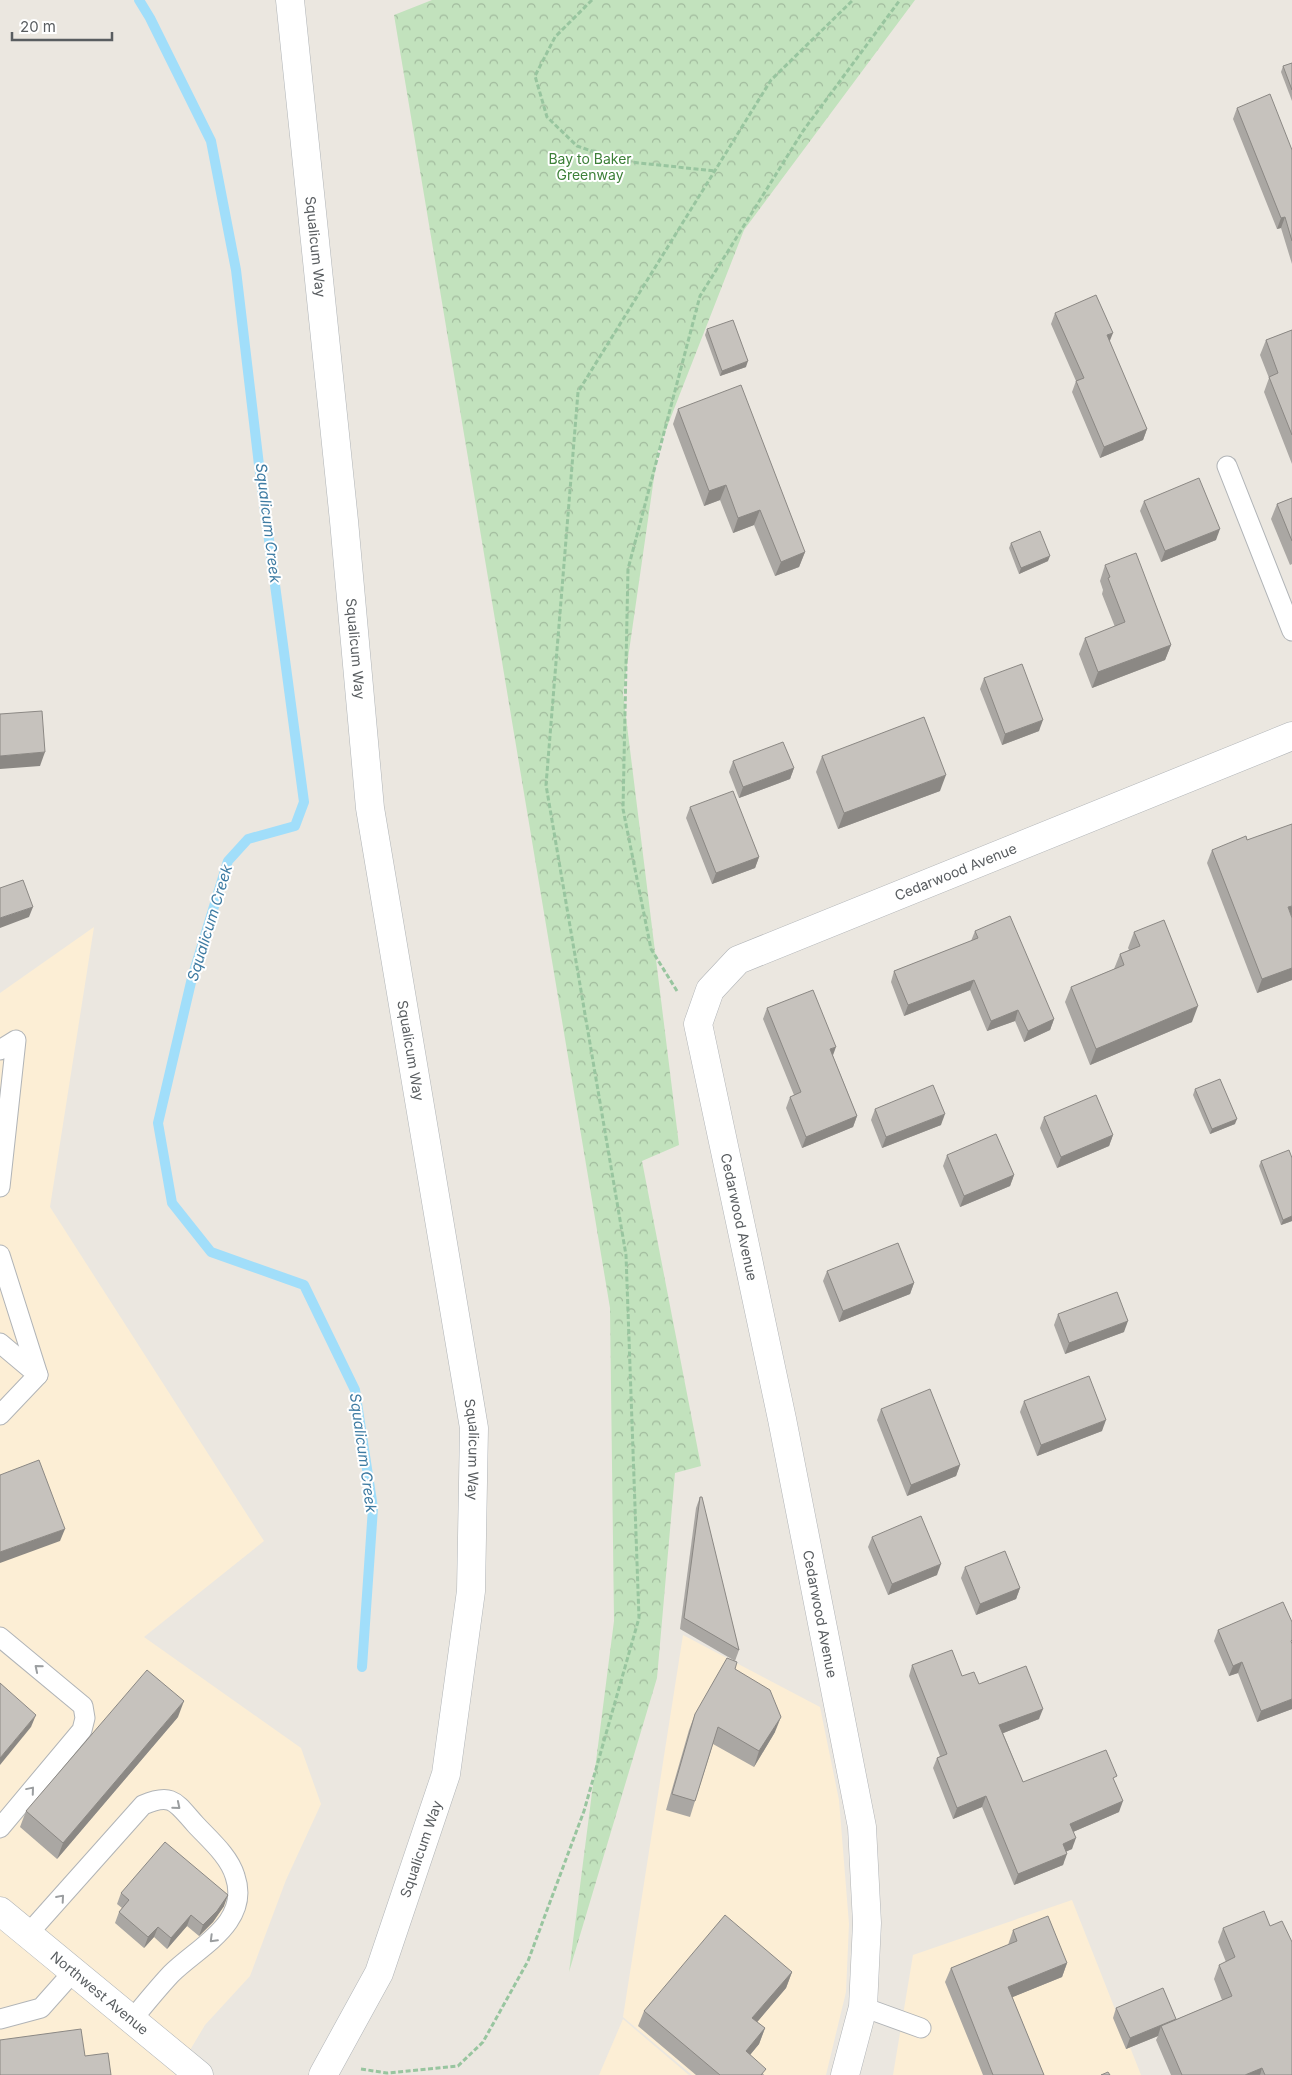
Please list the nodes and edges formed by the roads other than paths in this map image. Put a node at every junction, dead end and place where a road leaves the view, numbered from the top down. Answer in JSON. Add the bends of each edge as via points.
{"nodes":[{"id":1,"x":290,"y":0,"type":"edge"},
{"id":2,"x":1227,"y":466,"type":"dead end"},
{"id":3,"x":1292,"y":631,"type":"edge"},
{"id":4,"x":1292,"y":736,"type":"edge"},
{"id":5,"x":0,"y":1050,"type":"edge"},
{"id":6,"x":0,"y":1187,"type":"edge"},
{"id":7,"x":0,"y":1255,"type":"edge"},
{"id":8,"x":0,"y":1343,"type":"edge"},
{"id":9,"x":38,"y":1375,"type":"junction"},
{"id":10,"x":0,"y":1415,"type":"edge"},
{"id":11,"x":0,"y":1636,"type":"edge"},
{"id":12,"x":0,"y":1828,"type":"edge"},
{"id":13,"x":0,"y":1911,"type":"edge"},
{"id":14,"x":28,"y":1934,"type":"junction"},
{"id":15,"x":73,"y":1972,"type":"junction"},
{"id":16,"x":863,"y":2007,"type":"junction"},
{"id":17,"x":0,"y":2019,"type":"edge"},
{"id":18,"x":131,"y":2021,"type":"junction"},
{"id":19,"x":920,"y":2028,"type":"dead end"},
{"id":20,"x":326,"y":2069,"type":"edge"},
{"id":21,"x":199,"y":2075,"type":"edge"},
{"id":22,"x":845,"y":2075,"type":"edge"}],
"edges":[{"from":1,"to":20,"type":"street","name":"Squalicum Way","via":[[370,808],[474,1428],[471,1591],[446,1774],[379,1973]]},
{"from":2,"to":3,"type":"lane"},
{"from":4,"to":16,"type":"street","name":"Cedarwood Avenue","via":[[738,960],[710,990],[698,1024],[782,1419],[862,1827],[867,1923]]},
{"from":5,"to":6,"type":"lane","via":[[16,1040]]},
{"from":7,"to":9,"type":"lane"},
{"from":8,"to":9,"type":"lane"},
{"from":9,"to":10,"type":"lane"},
{"from":12,"to":11,"type":"lane","one_way":true,"via":[[82,1730],[85,1718],[83,1706]]},
{"from":13,"to":14,"type":"street","name":"Northwest Avenue"},
{"from":14,"to":15,"type":"street","name":"Northwest Avenue"},
{"from":14,"to":18,"type":"lane","one_way":true,"via":[[143,1805],[159,1798],[175,1802],[228,1860],[236,1876],[238,1894],[234,1911],[216,1938],[172,1974]]},
{"from":15,"to":17,"type":"lane","via":[[41,2008]]},
{"from":15,"to":18,"type":"street","name":"Northwest Avenue"},
{"from":16,"to":19,"type":"lane"},
{"from":16,"to":22,"type":"street","name":"Cedarwood Avenue"},
{"from":18,"to":21,"type":"street","name":"Northwest Avenue"}]}
